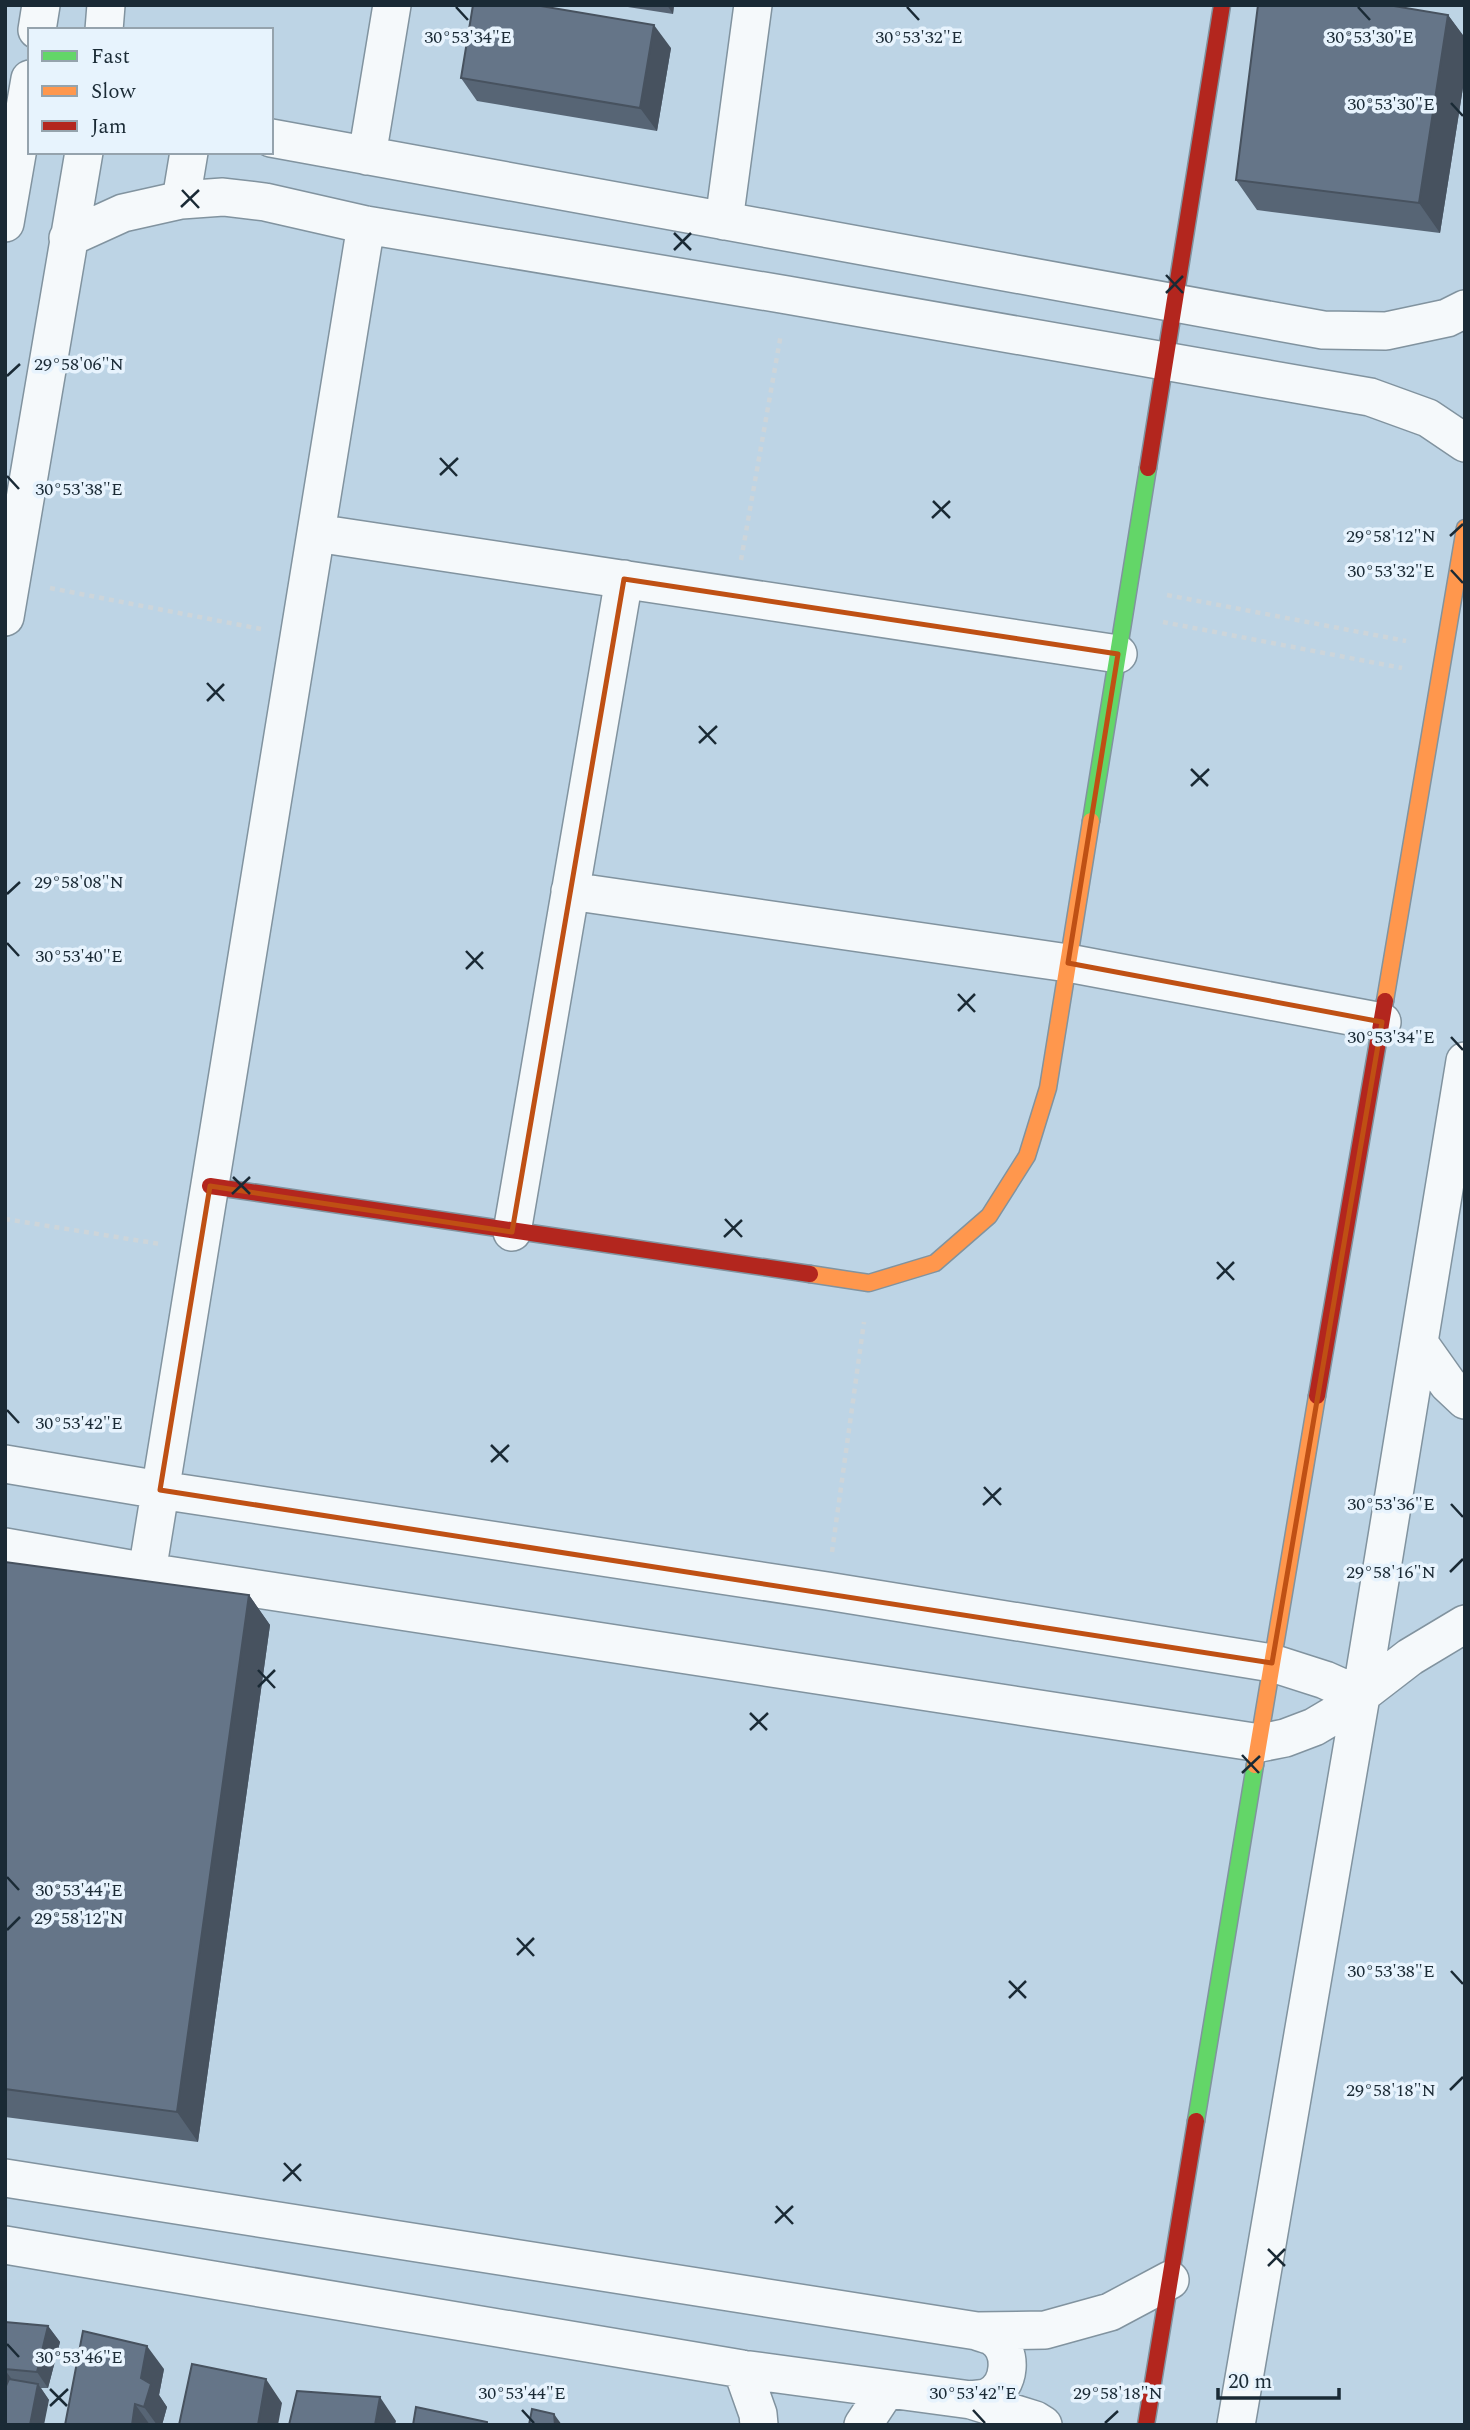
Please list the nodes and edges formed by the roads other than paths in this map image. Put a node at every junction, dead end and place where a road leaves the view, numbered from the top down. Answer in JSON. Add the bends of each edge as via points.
{"nodes":[{"id":1,"x":41,"y":5,"type":"edge"},
{"id":2,"x":106,"y":5,"type":"edge"},
{"id":3,"x":392,"y":5,"type":"edge"},
{"id":4,"x":753,"y":5,"type":"edge"},
{"id":5,"x":1217,"y":6,"type":"edge"},
{"id":6,"x":37,"y":28,"type":"edge"},
{"id":7,"x":104,"y":28,"type":"edge"},
{"id":8,"x":28,"y":55,"type":"edge"},
{"id":9,"x":5,"y":69,"type":"edge"},
{"id":10,"x":28,"y":91,"type":"edge"},
{"id":11,"x":273,"y":138,"type":"edge"},
{"id":12,"x":84,"y":154,"type":"edge"},
{"id":13,"x":189,"y":154,"type":"edge"},
{"id":14,"x":367,"y":156,"type":"junction"},
{"id":15,"x":181,"y":200,"type":"junction"},
{"id":16,"x":724,"y":221,"type":"junction"},
{"id":17,"x":5,"y":223,"type":"edge"},
{"id":18,"x":366,"y":225,"type":"junction"},
{"id":19,"x":68,"y":238,"type":"junction"},
{"id":20,"x":1174,"y":302,"type":"junction"},
{"id":21,"x":1465,"y":310,"type":"edge"},
{"id":22,"x":1166,"y":360,"type":"junction"},
{"id":23,"x":1465,"y":443,"type":"edge"},
{"id":24,"x":1465,"y":528,"type":"edge"},
{"id":25,"x":316,"y":533,"type":"junction"},
{"id":26,"x":624,"y":579,"type":"junction"},
{"id":27,"x":5,"y":617,"type":"edge"},
{"id":28,"x":1118,"y":654,"type":"junction"},
{"id":29,"x":570,"y":891,"type":"junction"},
{"id":30,"x":1068,"y":963,"type":"junction"},
{"id":31,"x":1382,"y":1022,"type":"junction"},
{"id":32,"x":1465,"y":1061,"type":"edge"},
{"id":33,"x":210,"y":1186,"type":"junction"},
{"id":34,"x":512,"y":1232,"type":"junction"},
{"id":35,"x":1419,"y":1343,"type":"junction"},
{"id":36,"x":1465,"y":1400,"type":"edge"},
{"id":37,"x":5,"y":1464,"type":"edge"},
{"id":38,"x":160,"y":1490,"type":"junction"},
{"id":39,"x":5,"y":1547,"type":"edge"},
{"id":40,"x":147,"y":1572,"type":"junction"},
{"id":41,"x":1465,"y":1625,"type":"edge"},
{"id":42,"x":1272,"y":1663,"type":"junction"},
{"id":43,"x":1361,"y":1696,"type":"junction"},
{"id":44,"x":1260,"y":1743,"type":"junction"},
{"id":45,"x":5,"y":2178,"type":"edge"},
{"id":46,"x":5,"y":2245,"type":"edge"},
{"id":47,"x":1170,"y":2280,"type":"junction"},
{"id":48,"x":977,"y":2331,"type":"junction"},
{"id":49,"x":742,"y":2370,"type":"junction"},
{"id":50,"x":886,"y":2390,"type":"junction"},
{"id":51,"x":971,"y":2400,"type":"junction"},
{"id":52,"x":759,"y":2425,"type":"edge"},
{"id":53,"x":863,"y":2425,"type":"edge"},
{"id":54,"x":1043,"y":2425,"type":"edge"},
{"id":55,"x":1146,"y":2425,"type":"edge"},
{"id":56,"x":1236,"y":2425,"type":"edge"}],
"edges":[{"from":1,"to":6,"type":"street"},
{"from":2,"to":7,"type":"street"},
{"from":3,"to":14,"type":"street"},
{"from":4,"to":16,"type":"street"},
{"from":5,"to":20,"type":"street"},
{"from":8,"to":9,"type":"street"},
{"from":10,"to":17,"type":"street"},
{"from":11,"to":14,"type":"street"},
{"from":12,"to":19,"type":"street"},
{"from":13,"to":15,"type":"street"},
{"from":14,"to":16,"type":"street"},
{"from":15,"to":18,"type":"street","via":[[223,197],[265,202]]},
{"from":15,"to":19,"type":"street","via":[[123,213]]},
{"from":16,"to":20,"type":"street"},
{"from":18,"to":22,"type":"street"},
{"from":18,"to":25,"type":"street"},
{"from":19,"to":27,"type":"street"},
{"from":20,"to":21,"type":"street","via":[[1323,330],[1386,331]]},
{"from":20,"to":22,"type":"street"},
{"from":22,"to":23,"type":"street","via":[[1370,397],[1428,418]]},
{"from":22,"to":28,"type":"street"},
{"from":24,"to":31,"type":"street"},
{"from":25,"to":26,"type":"street"},
{"from":25,"to":33,"type":"street"},
{"from":26,"to":28,"type":"street"},
{"from":26,"to":29,"type":"street"},
{"from":28,"to":30,"type":"street"},
{"from":29,"to":30,"type":"street"},
{"from":29,"to":34,"type":"street"},
{"from":30,"to":31,"type":"street"},
{"from":30,"to":34,"type":"street","via":[[1048,1088],[1027,1156],[989,1216],[935,1264],[869,1283]]},
{"from":31,"to":42,"type":"street"},
{"from":32,"to":35,"type":"street"},
{"from":33,"to":34,"type":"street"},
{"from":33,"to":38,"type":"street"},
{"from":35,"to":36,"type":"street"},
{"from":35,"to":43,"type":"street"},
{"from":37,"to":38,"type":"street"},
{"from":38,"to":40,"type":"street"},
{"from":38,"to":42,"type":"street"},
{"from":39,"to":40,"type":"street"},
{"from":40,"to":44,"type":"street"},
{"from":41,"to":43,"type":"street","via":[[1410,1657]]},
{"from":42,"to":43,"type":"street"},
{"from":42,"to":44,"type":"street"},
{"from":43,"to":44,"type":"street","via":[[1314,1727]]},
{"from":43,"to":56,"type":"street"},
{"from":44,"to":47,"type":"street"},
{"from":45,"to":48,"type":"street"},
{"from":46,"to":49,"type":"street"},
{"from":47,"to":48,"type":"street","via":[[1110,2312],[1045,2330]]},
{"from":47,"to":55,"type":"street"},
{"from":48,"to":51,"type":"street","via":[[994,2337],[1005,2351],[1008,2369],[1002,2385],[988,2397]]},
{"from":49,"to":50,"type":"street"},
{"from":49,"to":52,"type":"street"},
{"from":50,"to":51,"type":"street"},
{"from":50,"to":53,"type":"street"},
{"from":51,"to":54,"type":"street"}]}
